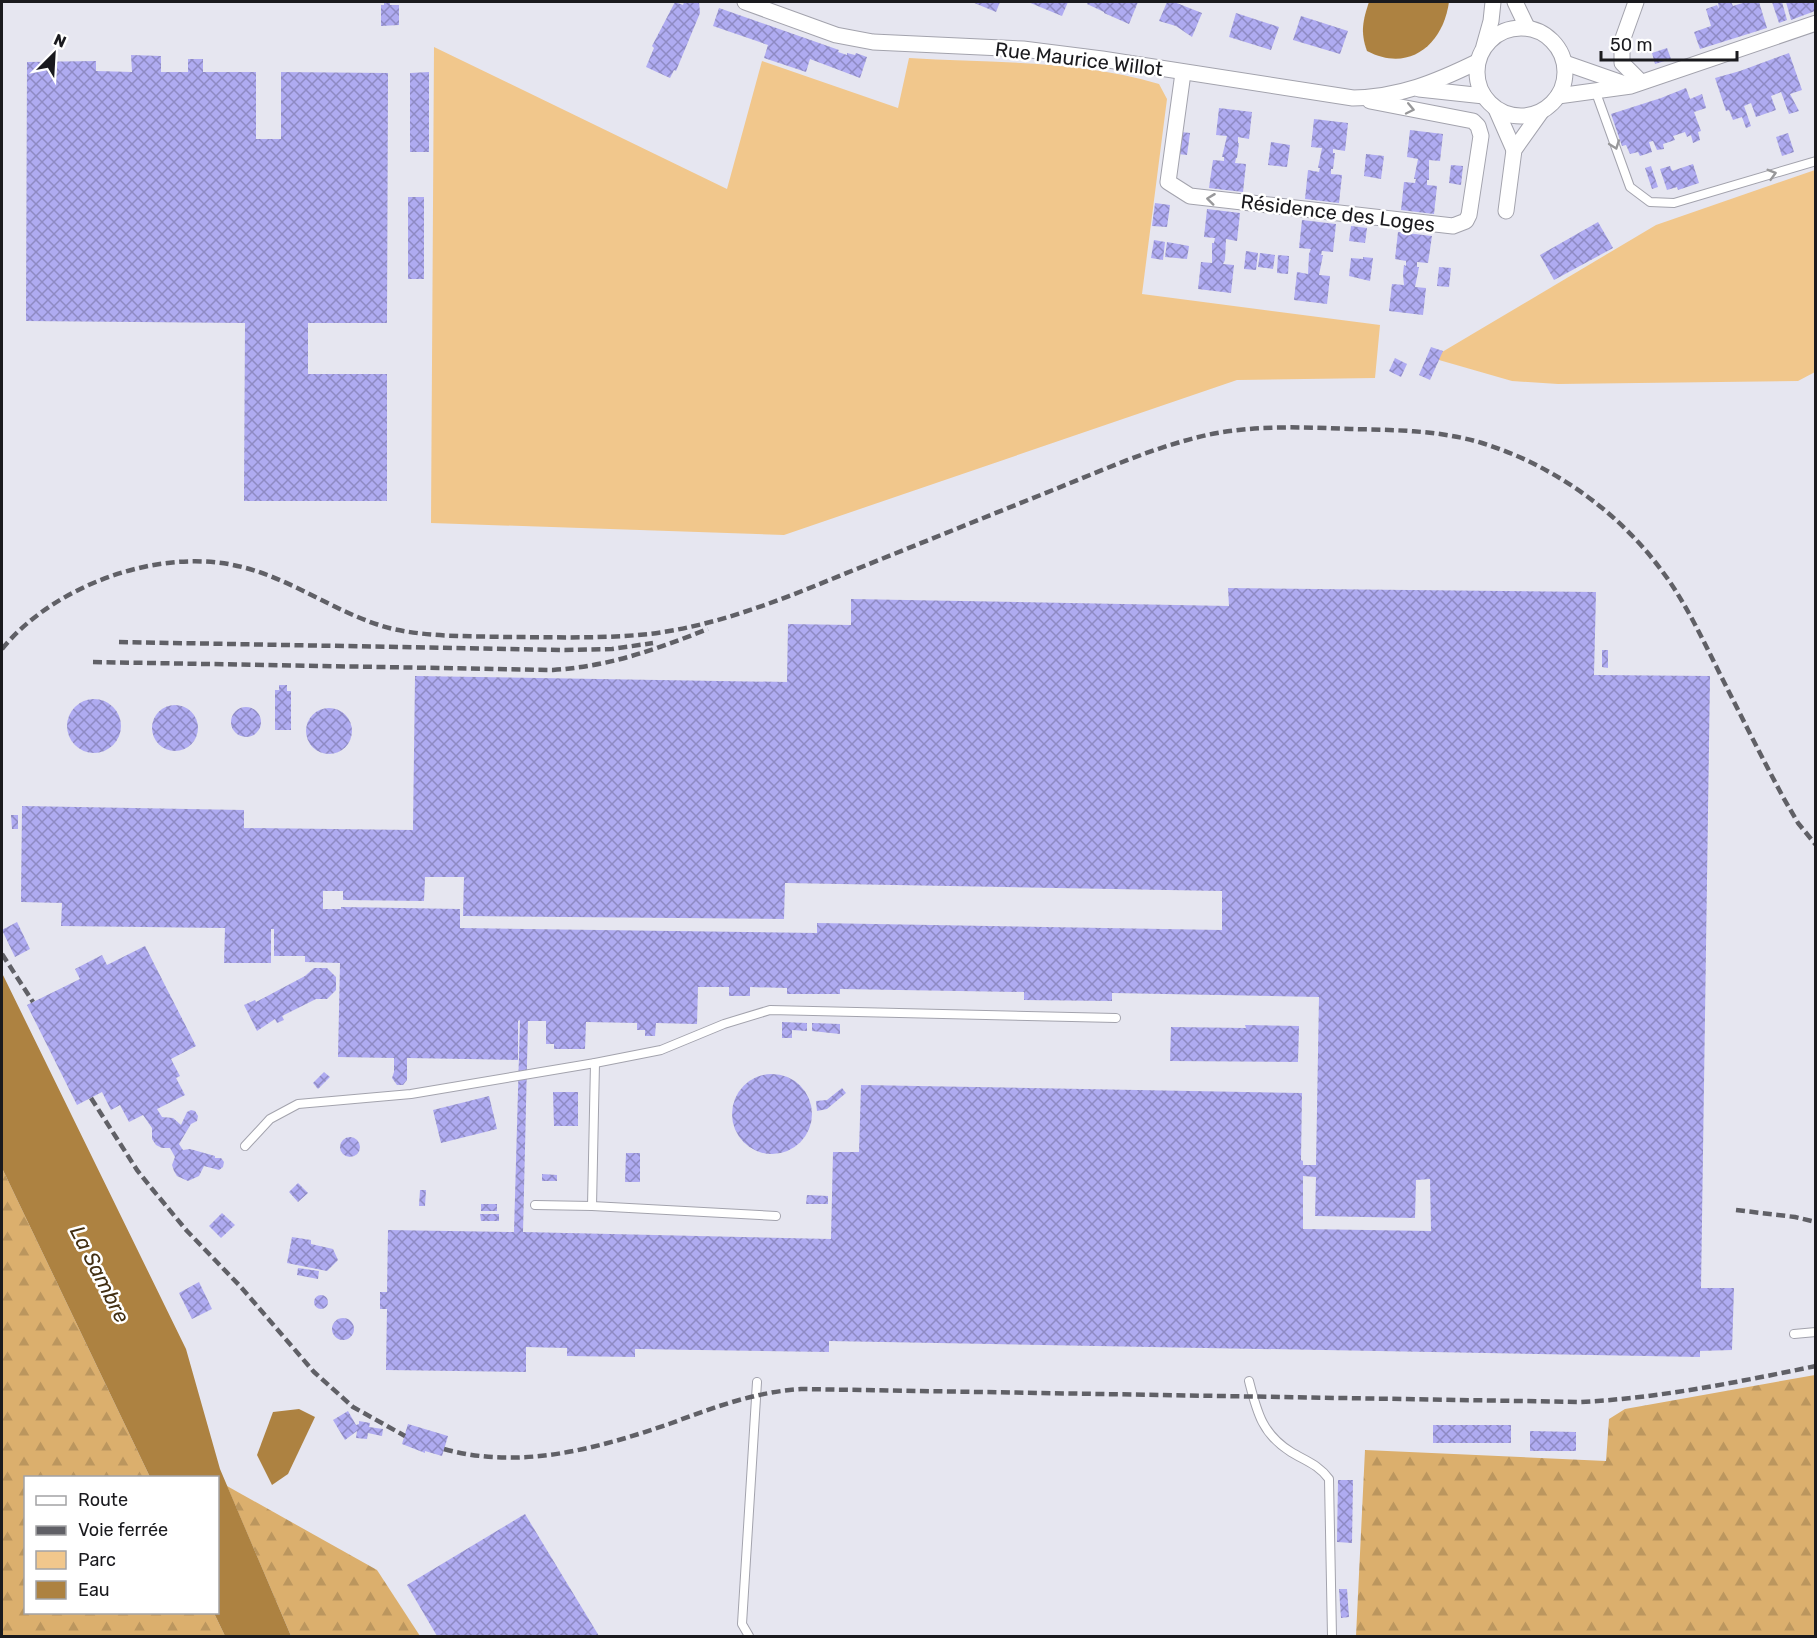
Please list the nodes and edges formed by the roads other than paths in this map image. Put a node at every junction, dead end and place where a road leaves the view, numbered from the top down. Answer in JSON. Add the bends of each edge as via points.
{"nodes":[{"id":1,"x":745,"y":2,"type":"edge"},
{"id":2,"x":1493,"y":2,"type":"edge"},
{"id":3,"x":1515,"y":2,"type":"edge"},
{"id":4,"x":1636,"y":2,"type":"edge"},
{"id":5,"x":1815,"y":23,"type":"edge"},
{"id":6,"x":1527,"y":27,"type":"junction"},
{"id":7,"x":1484,"y":46,"type":"junction"},
{"id":8,"x":1477,"y":62,"type":"junction"},
{"id":9,"x":1565,"y":63,"type":"junction"},
{"id":10,"x":1183,"y":73,"type":"junction"},
{"id":11,"x":1636,"y":84,"type":"junction"},
{"id":12,"x":1416,"y":89,"type":"junction"},
{"id":13,"x":1595,"y":90,"type":"junction"},
{"id":14,"x":1484,"y":96,"type":"junction"},
{"id":15,"x":1558,"y":96,"type":"junction"},
{"id":16,"x":1353,"y":98,"type":"junction"},
{"id":17,"x":1496,"y":108,"type":"junction"},
{"id":18,"x":1541,"y":112,"type":"junction"},
{"id":19,"x":1514,"y":150,"type":"junction"},
{"id":20,"x":1815,"y":161,"type":"edge"},
{"id":21,"x":1506,"y":211,"type":"dead end"},
{"id":22,"x":1116,"y":1018,"type":"dead end"},
{"id":23,"x":596,"y":1063,"type":"junction"},
{"id":24,"x":245,"y":1146,"type":"dead end"},
{"id":25,"x":535,"y":1205,"type":"dead end"},
{"id":26,"x":592,"y":1206,"type":"junction"},
{"id":27,"x":776,"y":1216,"type":"dead end"},
{"id":28,"x":1815,"y":1332,"type":"edge"},
{"id":29,"x":1794,"y":1334,"type":"dead end"},
{"id":30,"x":1249,"y":1381,"type":"dead end"},
{"id":31,"x":757,"y":1382,"type":"dead end"},
{"id":32,"x":750,"y":1636,"type":"edge"},
{"id":33,"x":1332,"y":1636,"type":"edge"}],
"edges":[{"from":1,"to":10,"type":"street","name":"Rue Maurice Willot","via":[[836,35],[864,40],[1023,49]]},
{"from":2,"to":7,"type":"street"},
{"from":3,"to":6,"type":"street"},
{"from":4,"to":11,"type":"street","via":[[1622,41],[1622,63]]},
{"from":5,"to":11,"type":"street"},
{"from":6,"to":7,"type":"street","via":[[1503,30]]},
{"from":6,"to":9,"type":"street","via":[[1552,39]]},
{"from":7,"to":8,"type":"street"},
{"from":8,"to":12,"type":"street","name":"Rue Maurice Willot"},
{"from":8,"to":14,"type":"street","via":[[1478,86]]},
{"from":9,"to":11,"type":"street"},
{"from":9,"to":15,"type":"street"},
{"from":10,"to":16,"type":"street","name":"Rue Maurice Willot"},
{"from":16,"to":10,"type":"street","name":"Résidence des Loges","one_way":true,"via":[[1473,121],[1478,126],[1481,136],[1466,221],[1453,226],[1190,196],[1168,182]]},
{"from":11,"to":13,"type":"street"},
{"from":12,"to":14,"type":"street","name":"Rue Maurice Willot"},
{"from":12,"to":16,"type":"street","name":"Rue Maurice Willot"},
{"from":13,"to":15,"type":"street"},
{"from":13,"to":20,"type":"lane","one_way":true,"via":[[1630,187],[1650,202],[1674,203]]},
{"from":14,"to":17,"type":"street"},
{"from":15,"to":18,"type":"street"},
{"from":17,"to":18,"type":"street","via":[[1518,116]]},
{"from":17,"to":19,"type":"street"},
{"from":18,"to":19,"type":"street"},
{"from":19,"to":21,"type":"street"},
{"from":22,"to":23,"type":"lane","via":[[770,1010],[660,1050]]},
{"from":23,"to":24,"type":"lane","via":[[411,1094],[298,1104],[270,1119]]},
{"from":23,"to":26,"type":"lane"},
{"from":25,"to":26,"type":"lane"},
{"from":26,"to":27,"type":"lane"},
{"from":28,"to":29,"type":"lane"},
{"from":30,"to":33,"type":"lane","via":[[1258,1417],[1267,1431],[1291,1452],[1322,1469],[1329,1479]]},
{"from":31,"to":32,"type":"lane","via":[[742,1624]]}]}
